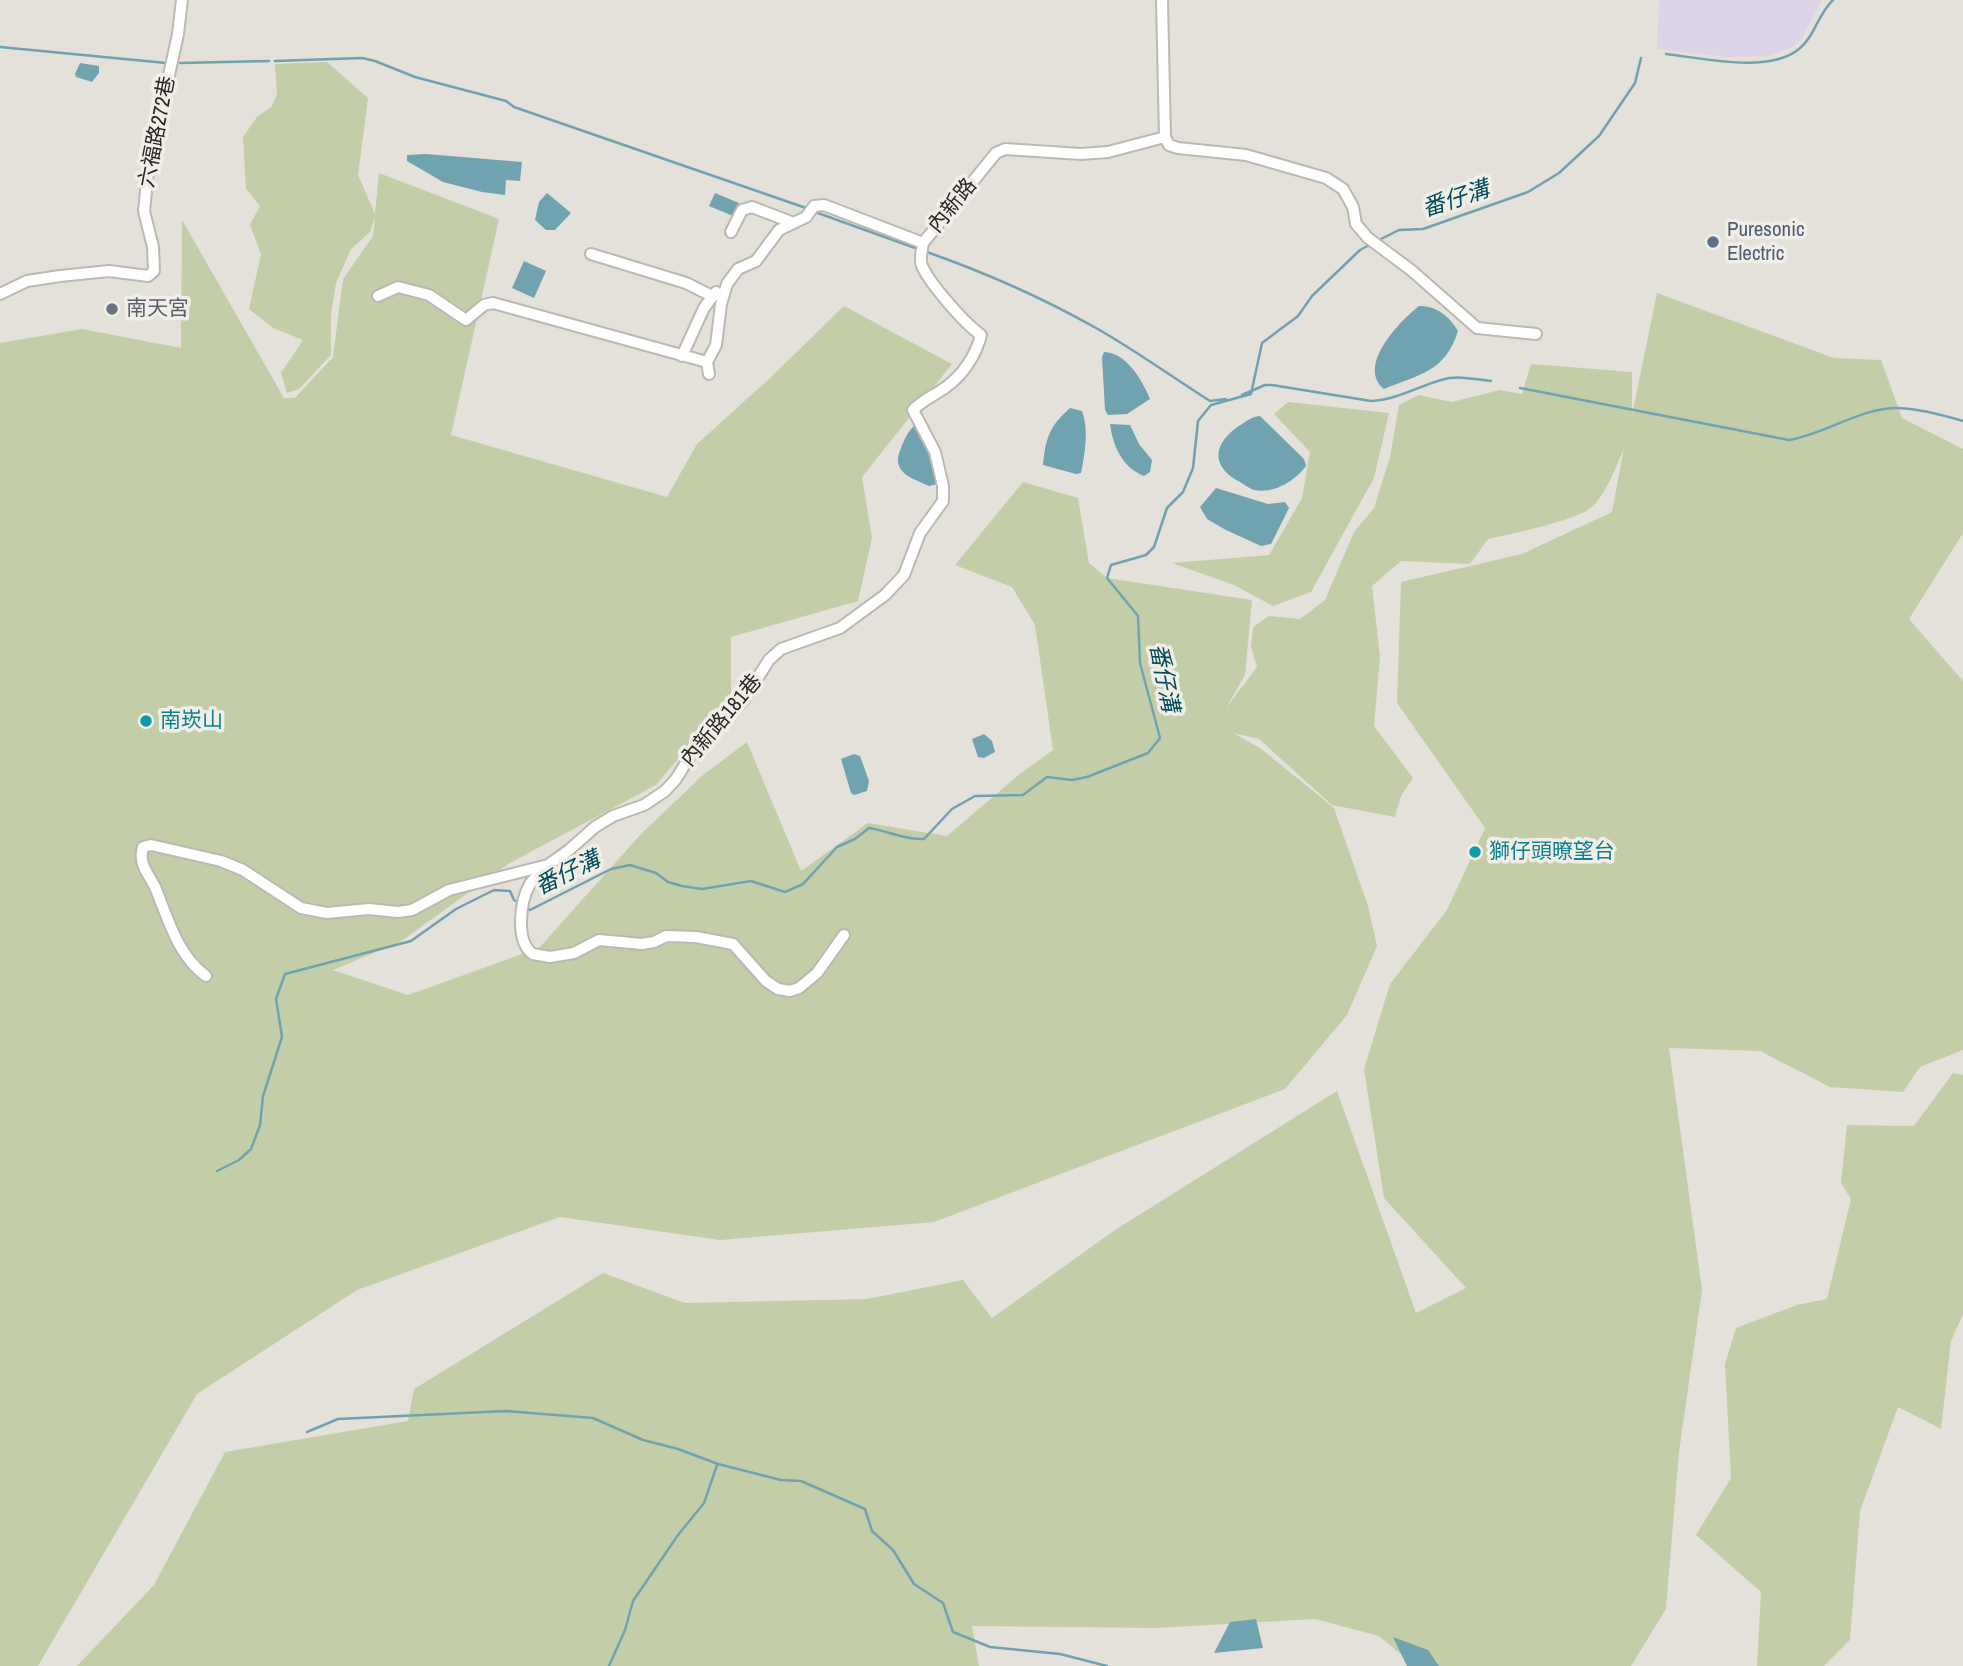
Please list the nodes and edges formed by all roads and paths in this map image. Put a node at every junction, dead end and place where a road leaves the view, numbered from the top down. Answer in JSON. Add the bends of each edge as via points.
{"nodes":[{"id":1,"x":182,"y":0,"type":"edge"},
{"id":2,"x":1162,"y":0,"type":"edge"},
{"id":3,"x":1165,"y":137,"type":"junction"},
{"id":4,"x":791,"y":222,"type":"junction"},
{"id":5,"x":731,"y":232,"type":"dead end"},
{"id":6,"x":923,"y":243,"type":"junction"},
{"id":7,"x":591,"y":254,"type":"dead end"},
{"id":8,"x":725,"y":289,"type":"junction"},
{"id":9,"x":0,"y":294,"type":"edge"},
{"id":10,"x":379,"y":296,"type":"dead end"},
{"id":11,"x":712,"y":296,"type":"junction"},
{"id":12,"x":1536,"y":334,"type":"dead end"},
{"id":13,"x":682,"y":356,"type":"junction"},
{"id":14,"x":548,"y":865,"type":"junction"},
{"id":15,"x":844,"y":935,"type":"dead end"},
{"id":16,"x":206,"y":976,"type":"dead end"}],
"edges":[{"from":1,"to":9,"type":"street","name":"六福路272巷","via":[[148,172],[144,211],[154,271],[148,276],[109,271],[27,281]]},
{"from":2,"to":3,"type":"street"},
{"from":3,"to":6,"type":"street","name":"內新路","via":[[1095,153],[1005,149],[996,153]]},
{"from":3,"to":12,"type":"street","via":[[1168,145],[1178,148],[1246,155],[1326,178],[1343,189],[1356,223],[1368,238],[1477,328]]},
{"from":4,"to":5,"type":"street","via":[[752,207],[742,211]]},
{"from":4,"to":6,"type":"street","name":"內新路","via":[[806,217],[814,206],[824,205]]},
{"from":4,"to":8,"type":"street","name":"內新路","via":[[779,230],[757,261],[738,269]]},
{"from":6,"to":14,"type":"street","name":"內新路181巷","via":[[920,263],[929,278],[981,335],[959,376],[913,410],[935,452],[943,501],[920,533],[904,575],[840,628],[781,649],[743,701],[700,740],[665,791],[594,827]]},
{"from":7,"to":11,"type":"street","via":[[686,283]]},
{"from":8,"to":11,"type":"street","name":"內新路"},
{"from":8,"to":13,"type":"street","via":[[708,368]]},
{"from":10,"to":13,"type":"street","via":[[398,287],[429,295],[466,320],[493,303]]},
{"from":11,"to":13,"type":"street"},
{"from":14,"to":15,"type":"street","via":[[530,883],[521,915],[524,944],[533,954],[574,953],[599,940],[642,944],[666,936],[696,937],[733,944],[766,981],[790,991],[817,973]]},
{"from":14,"to":16,"type":"street","name":"內新路181巷","via":[[460,887],[412,910],[327,913],[311,912],[221,860],[143,847],[144,869],[169,927],[195,968]]}]}
